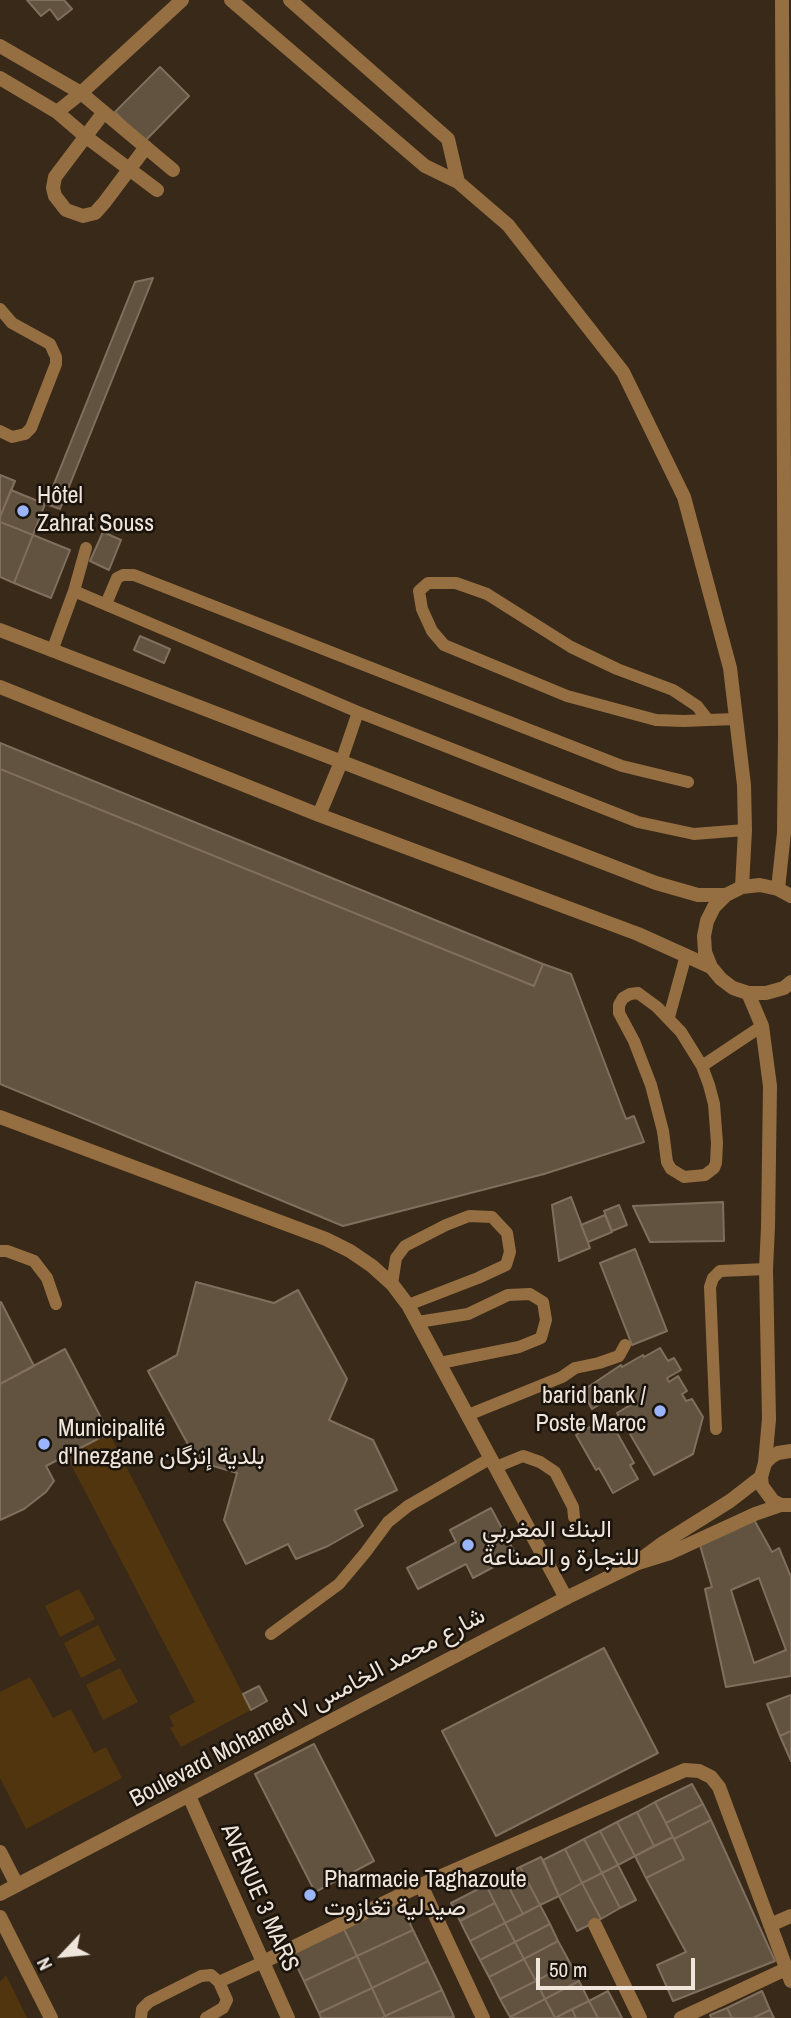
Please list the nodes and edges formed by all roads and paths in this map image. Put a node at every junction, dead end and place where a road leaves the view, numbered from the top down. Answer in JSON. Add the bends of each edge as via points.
{"nodes":[{"id":1,"x":182,"y":0,"type":"edge"},
{"id":2,"x":231,"y":0,"type":"edge"},
{"id":3,"x":290,"y":0,"type":"edge"},
{"id":4,"x":782,"y":0,"type":"edge"},
{"id":5,"x":0,"y":46,"type":"edge"},
{"id":6,"x":0,"y":78,"type":"edge"},
{"id":7,"x":81,"y":93,"type":"junction"},
{"id":8,"x":57,"y":112,"type":"junction"},
{"id":9,"x":104,"y":112,"type":"junction"},
{"id":10,"x":85,"y":136,"type":"junction"},
{"id":11,"x":146,"y":147,"type":"junction"},
{"id":12,"x":130,"y":170,"type":"junction"},
{"id":13,"x":173,"y":170,"type":"dead end"},
{"id":14,"x":458,"y":182,"type":"junction"},
{"id":15,"x":157,"y":190,"type":"dead end"},
{"id":16,"x":0,"y":309,"type":"edge"},
{"id":17,"x":0,"y":431,"type":"edge"},
{"id":18,"x":86,"y":548,"type":"dead end"},
{"id":19,"x":74,"y":591,"type":"junction"},
{"id":20,"x":106,"y":604,"type":"junction"},
{"id":21,"x":0,"y":630,"type":"edge"},
{"id":22,"x":52,"y":651,"type":"junction"},
{"id":23,"x":0,"y":687,"type":"edge"},
{"id":24,"x":788,"y":700,"type":"edge"},
{"id":25,"x":358,"y":712,"type":"junction"},
{"id":26,"x":736,"y":719,"type":"junction"},
{"id":27,"x":708,"y":720,"type":"junction"},
{"id":28,"x":788,"y":733,"type":"edge"},
{"id":29,"x":341,"y":762,"type":"junction"},
{"id":30,"x":688,"y":782,"type":"dead end"},
{"id":31,"x":320,"y":815,"type":"junction"},
{"id":32,"x":745,"y":830,"type":"junction"},
{"id":33,"x":788,"y":832,"type":"edge"},
{"id":34,"x":742,"y":887,"type":"junction"},
{"id":35,"x":787,"y":889,"type":"edge"},
{"id":36,"x":726,"y":895,"type":"junction"},
{"id":37,"x":686,"y":955,"type":"junction"},
{"id":38,"x":711,"y":967,"type":"junction"},
{"id":39,"x":791,"y":982,"type":"edge"},
{"id":40,"x":748,"y":993,"type":"junction"},
{"id":41,"x":668,"y":1017,"type":"junction"},
{"id":42,"x":762,"y":1026,"type":"junction"},
{"id":43,"x":702,"y":1066,"type":"junction"},
{"id":44,"x":2,"y":1119,"type":"edge"},
{"id":45,"x":0,"y":1251,"type":"edge"},
{"id":46,"x":766,"y":1269,"type":"junction"},
{"id":47,"x":392,"y":1284,"type":"junction"},
{"id":48,"x":56,"y":1304,"type":"dead end"},
{"id":49,"x":408,"y":1305,"type":"junction"},
{"id":50,"x":418,"y":1322,"type":"junction"},
{"id":51,"x":625,"y":1345,"type":"dead end"},
{"id":52,"x":440,"y":1363,"type":"junction"},
{"id":53,"x":468,"y":1415,"type":"junction"},
{"id":54,"x":716,"y":1429,"type":"dead end"},
{"id":55,"x":791,"y":1451,"type":"edge"},
{"id":56,"x":493,"y":1463,"type":"junction"},
{"id":57,"x":763,"y":1470,"type":"junction"},
{"id":58,"x":788,"y":1506,"type":"edge"},
{"id":59,"x":574,"y":1517,"type":"dead end"},
{"id":60,"x":638,"y":1563,"type":"junction"},
{"id":61,"x":566,"y":1598,"type":"junction"},
{"id":62,"x":271,"y":1634,"type":"dead end"},
{"id":63,"x":189,"y":1796,"type":"junction"},
{"id":64,"x":0,"y":1852,"type":"edge"},
{"id":65,"x":17,"y":1885,"type":"junction"},
{"id":66,"x":421,"y":1885,"type":"junction"},
{"id":67,"x":0,"y":1894,"type":"edge"},
{"id":68,"x":791,"y":1916,"type":"edge"},
{"id":69,"x":0,"y":1917,"type":"edge"},
{"id":70,"x":595,"y":1925,"type":"dead end"},
{"id":71,"x":770,"y":1925,"type":"junction"},
{"id":72,"x":263,"y":1962,"type":"junction"},
{"id":73,"x":789,"y":1975,"type":"edge"},
{"id":74,"x":219,"y":1982,"type":"junction"},
{"id":75,"x":51,"y":2018,"type":"edge"},
{"id":76,"x":141,"y":2018,"type":"edge"},
{"id":77,"x":206,"y":2018,"type":"edge"},
{"id":78,"x":288,"y":2018,"type":"edge"},
{"id":79,"x":483,"y":2018,"type":"edge"},
{"id":80,"x":640,"y":2018,"type":"edge"},
{"id":81,"x":681,"y":2018,"type":"edge"}],
"edges":[{"from":1,"to":7,"type":"street"},
{"from":2,"to":14,"type":"street","via":[[425,166]]},
{"from":3,"to":14,"type":"street","via":[[448,139]]},
{"from":4,"to":24,"type":"street"},
{"from":5,"to":7,"type":"street"},
{"from":6,"to":8,"type":"street"},
{"from":7,"to":8,"type":"street"},
{"from":7,"to":9,"type":"street"},
{"from":8,"to":10,"type":"street"},
{"from":9,"to":10,"type":"street"},
{"from":9,"to":11,"type":"street"},
{"from":10,"to":12,"type":"street"},
{"from":10,"to":12,"type":"street","via":[[55,177],[55,196],[65,210],[83,216],[95,213]]},
{"from":11,"to":12,"type":"street"},
{"from":11,"to":13,"type":"street"},
{"from":12,"to":15,"type":"street"},
{"from":14,"to":26,"type":"street","via":[[508,225],[623,372],[684,497],[730,668]]},
{"from":16,"to":17,"type":"lane","via":[[12,323],[50,344],[56,357],[31,428],[12,437]]},
{"from":18,"to":19,"type":"lane"},
{"from":19,"to":20,"type":"lane"},
{"from":19,"to":22,"type":"lane"},
{"from":20,"to":25,"type":"lane"},
{"from":20,"to":30,"type":"lane","via":[[117,579],[134,575],[622,766]]},
{"from":21,"to":22,"type":"street"},
{"from":22,"to":29,"type":"street"},
{"from":23,"to":31,"type":"street"},
{"from":24,"to":28,"type":"street"},
{"from":25,"to":29,"type":"lane"},
{"from":25,"to":32,"type":"lane","via":[[638,822],[694,834]]},
{"from":26,"to":27,"type":"lane"},
{"from":26,"to":32,"type":"street"},
{"from":27,"to":27,"type":"lane","via":[[656,720],[619,711],[567,696],[443,645],[422,609],[419,591],[428,583],[456,583],[487,594],[571,647],[673,690]]},
{"from":28,"to":33,"type":"street"},
{"from":29,"to":31,"type":"street"},
{"from":29,"to":36,"type":"street","via":[[656,883],[698,895]]},
{"from":31,"to":37,"type":"street"},
{"from":32,"to":34,"type":"street"},
{"from":33,"to":35,"type":"street"},
{"from":34,"to":35,"type":"street"},
{"from":34,"to":36,"type":"street"},
{"from":36,"to":38,"type":"street","via":[[714,907],[705,929],[705,952]]},
{"from":37,"to":38,"type":"street"},
{"from":37,"to":41,"type":"lane"},
{"from":38,"to":40,"type":"street","via":[[733,988]]},
{"from":39,"to":40,"type":"street","via":[[766,993]]},
{"from":40,"to":42,"type":"street"},
{"from":41,"to":43,"type":"lane"},
{"from":41,"to":43,"type":"lane","via":[[638,993],[623,998],[619,1005],[651,1085],[667,1162],[684,1177],[705,1175],[716,1163],[714,1104]]},
{"from":42,"to":43,"type":"lane"},
{"from":42,"to":46,"type":"street","via":[[770,1086]]},
{"from":44,"to":47,"type":"street","via":[[326,1239],[350,1251]]},
{"from":45,"to":48,"type":"lane","via":[[34,1261],[47,1278]]},
{"from":46,"to":54,"type":"lane","via":[[720,1271],[710,1287]]},
{"from":46,"to":57,"type":"street","via":[[769,1419]]},
{"from":47,"to":49,"type":"street"},
{"from":47,"to":49,"type":"lane","via":[[396,1258],[405,1246],[446,1225],[469,1216],[492,1217],[507,1233],[510,1252],[506,1265]]},
{"from":49,"to":50,"type":"street"},
{"from":50,"to":52,"type":"street"},
{"from":50,"to":52,"type":"lane","via":[[468,1314],[508,1295],[530,1294],[543,1302],[546,1320],[541,1338]]},
{"from":51,"to":53,"type":"lane","via":[[618,1356],[575,1368]]},
{"from":52,"to":53,"type":"street"},
{"from":53,"to":56,"type":"street"},
{"from":55,"to":57,"type":"street","name":"Boulevard Mohamed V شارع محمد الخامس","via":[[778,1453]]},
{"from":56,"to":59,"type":"lane","via":[[523,1456],[540,1462],[555,1472]]},
{"from":56,"to":61,"type":"street"},
{"from":56,"to":62,"type":"lane","via":[[408,1506],[388,1522],[339,1584]]},
{"from":57,"to":58,"type":"street","via":[[766,1494]]},
{"from":57,"to":60,"type":"street","name":"Boulevard Mohamed V شارع محمد الخامس","via":[[730,1502]]},
{"from":58,"to":60,"type":"street","name":"Boulevard Mohamed V شارع محمد الخامس","via":[[755,1514]]},
{"from":60,"to":61,"type":"street","name":"Boulevard Mohamed V شارع محمد الخامس"},
{"from":61,"to":63,"type":"street","name":"Boulevard Mohamed V شارع محمد الخامس"},
{"from":63,"to":65,"type":"street","name":"Boulevard Mohamed V شارع محمد الخامس"},
{"from":63,"to":72,"type":"street","name":"AVENUE 3 MARS"},
{"from":64,"to":65,"type":"street"},
{"from":65,"to":67,"type":"street","name":"Boulevard Mohamed V شارع محمد الخامس"},
{"from":66,"to":71,"type":"street","via":[[685,1770],[699,1771],[719,1787]]},
{"from":66,"to":72,"type":"street"},
{"from":66,"to":79,"type":"street"},
{"from":68,"to":71,"type":"street"},
{"from":69,"to":75,"type":"street"},
{"from":70,"to":80,"type":"street"},
{"from":71,"to":73,"type":"street"},
{"from":72,"to":74,"type":"lane"},
{"from":72,"to":78,"type":"street","name":"AVENUE 3 MARS"},
{"from":73,"to":81,"type":"street"},
{"from":74,"to":76,"type":"lane","via":[[211,1975],[201,1976],[145,2005]]},
{"from":74,"to":77,"type":"lane","via":[[226,2005]]}]}
